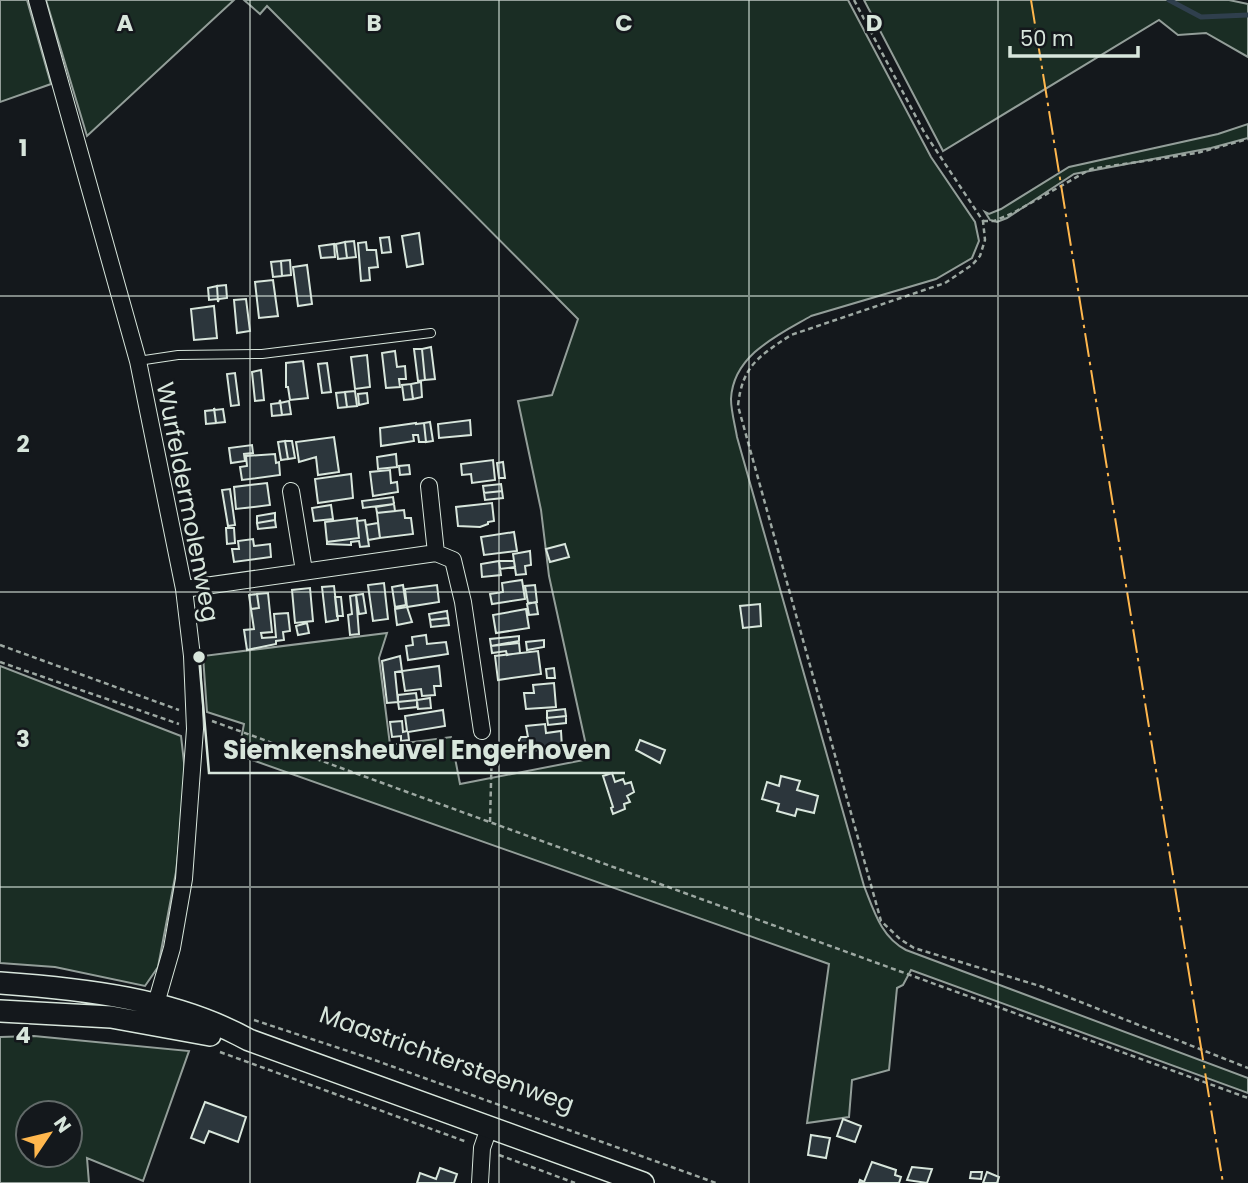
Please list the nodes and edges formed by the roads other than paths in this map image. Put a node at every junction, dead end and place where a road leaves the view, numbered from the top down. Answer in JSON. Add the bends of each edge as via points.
{"nodes":[{"id":1,"x":37,"y":0,"type":"edge"},
{"id":2,"x":431,"y":333,"type":"dead end"},
{"id":3,"x":138,"y":361,"type":"junction"},
{"id":4,"x":429,"y":486,"type":"dead end"},
{"id":5,"x":291,"y":491,"type":"dead end"},
{"id":6,"x":436,"y":553,"type":"junction"},
{"id":7,"x":304,"y":571,"type":"junction"},
{"id":8,"x":184,"y":589,"type":"junction"},
{"id":9,"x":482,"y":731,"type":"road end"},
{"id":10,"x":0,"y":982,"type":"edge"},
{"id":11,"x":34,"y":985,"type":"junction"},
{"id":12,"x":0,"y":1011,"type":"edge"},
{"id":13,"x":34,"y":1012,"type":"junction"},
{"id":14,"x":154,"y":1014,"type":"junction"},
{"id":15,"x":489,"y":1128,"type":"junction"},
{"id":16,"x":480,"y":1183,"type":"edge"},
{"id":17,"x":643,"y":1183,"type":"edge"}],
"edges":[{"from":1,"to":3,"type":"street","name":"Wurfeldermolenweg"},
{"from":2,"to":3,"type":"lane","via":[[262,354],[178,355]]},
{"from":3,"to":8,"type":"street","name":"Wurfeldermolenweg"},
{"from":4,"to":6,"type":"street"},
{"from":5,"to":7,"type":"street"},
{"from":6,"to":7,"type":"street"},
{"from":6,"to":9,"type":"street","via":[[453,560]]},
{"from":7,"to":8,"type":"street"},
{"from":8,"to":14,"type":"street","name":"Wurfeldermolenweg","via":[[195,723],[184,879]]},
{"from":10,"to":11,"type":"main road","name":"Maastrichtersteenweg"},
{"from":11,"to":13,"type":"street"},
{"from":11,"to":14,"type":"main road","name":"Maastrichtersteenweg"},
{"from":12,"to":13,"type":"main road","name":"Maastrichtersteenweg"},
{"from":13,"to":14,"type":"main road","name":"Maastrichtersteenweg","via":[[111,1017]]},
{"from":14,"to":15,"type":"main road","name":"Maastrichtersteenweg","via":[[223,1026]]},
{"from":15,"to":16,"type":"street","via":[[482,1148]]},
{"from":15,"to":17,"type":"main road","name":"Maastrichtersteenweg"}]}
